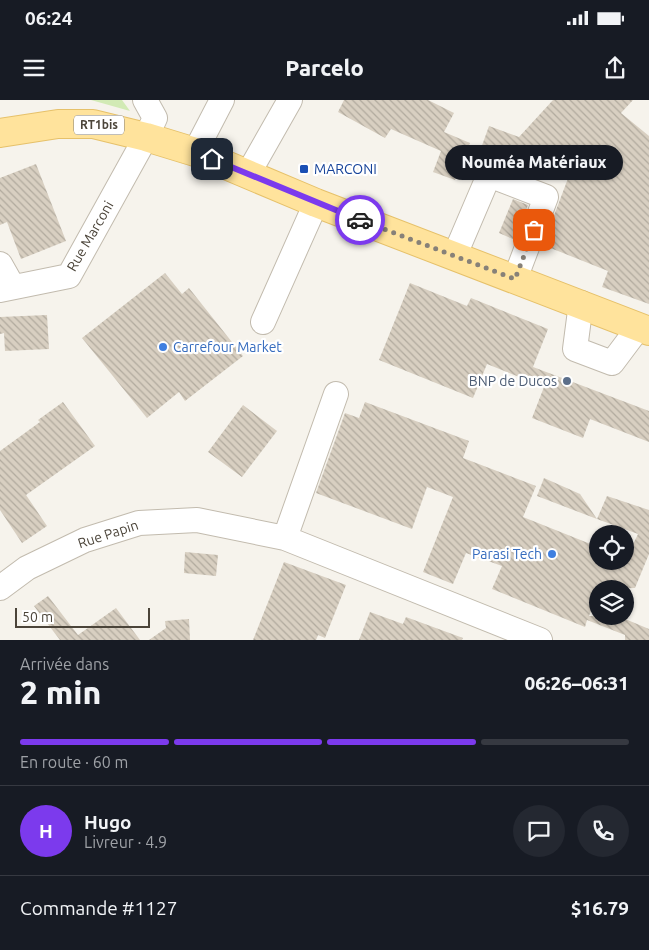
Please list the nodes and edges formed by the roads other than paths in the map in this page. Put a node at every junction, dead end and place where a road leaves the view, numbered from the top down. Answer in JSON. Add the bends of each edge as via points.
{"nodes":[{"id":1,"x":145,"y":100,"type":"edge"},
{"id":2,"x":222,"y":100,"type":"edge"},
{"id":3,"x":290,"y":100,"type":"edge"},
{"id":4,"x":0,"y":132,"type":"edge"},
{"id":5,"x":146,"y":137,"type":"junction"},
{"id":6,"x":195,"y":152,"type":"junction"},
{"id":7,"x":248,"y":174,"type":"junction"},
{"id":8,"x":316,"y":203,"type":"junction"},
{"id":9,"x":454,"y":256,"type":"junction"},
{"id":10,"x":0,"y":264,"type":"edge"},
{"id":11,"x":515,"y":279,"type":"junction"},
{"id":12,"x":7,"y":289,"type":"edge"},
{"id":13,"x":581,"y":303,"type":"junction"},
{"id":14,"x":263,"y":322,"type":"dead end"},
{"id":15,"x":644,"y":329,"type":"edge"},
{"id":16,"x":336,"y":394,"type":"dead end"},
{"id":17,"x":285,"y":538,"type":"junction"},
{"id":18,"x":0,"y":588,"type":"edge"},
{"id":19,"x":540,"y":640,"type":"edge"}],
"edges":[{"from":1,"to":5,"type":"street","name":"Rue Marconi","via":[[155,118]]},
{"from":2,"to":6,"type":"street"},
{"from":3,"to":7,"type":"street"},
{"from":4,"to":5,"type":"main road","number":"RT1bis","via":[[58,124],[93,124]]},
{"from":5,"to":6,"type":"main road","number":"RT1bis"},
{"from":5,"to":12,"type":"street","name":"Rue Marconi","via":[[69,276]]},
{"from":6,"to":7,"type":"main road","number":"RT1bis"},
{"from":7,"to":8,"type":"main road","number":"RT1bis"},
{"from":8,"to":9,"type":"main road","number":"RT1bis"},
{"from":8,"to":14,"type":"street"},
{"from":9,"to":11,"type":"main road","number":"RT1bis"},
{"from":9,"to":11,"type":"street","via":[[489,175],[546,198]]},
{"from":10,"to":12,"type":"street"},
{"from":11,"to":13,"type":"main road","number":"RT1bis"},
{"from":13,"to":15,"type":"main road","number":"RT1bis"},
{"from":13,"to":15,"type":"street","via":[[575,349],[612,363]]},
{"from":16,"to":17,"type":"street"},
{"from":17,"to":18,"type":"street","name":"Rue Papin","via":[[197,520],[139,523],[85,540],[27,568]]},
{"from":17,"to":19,"type":"street","name":"Rue Papin"}]}
